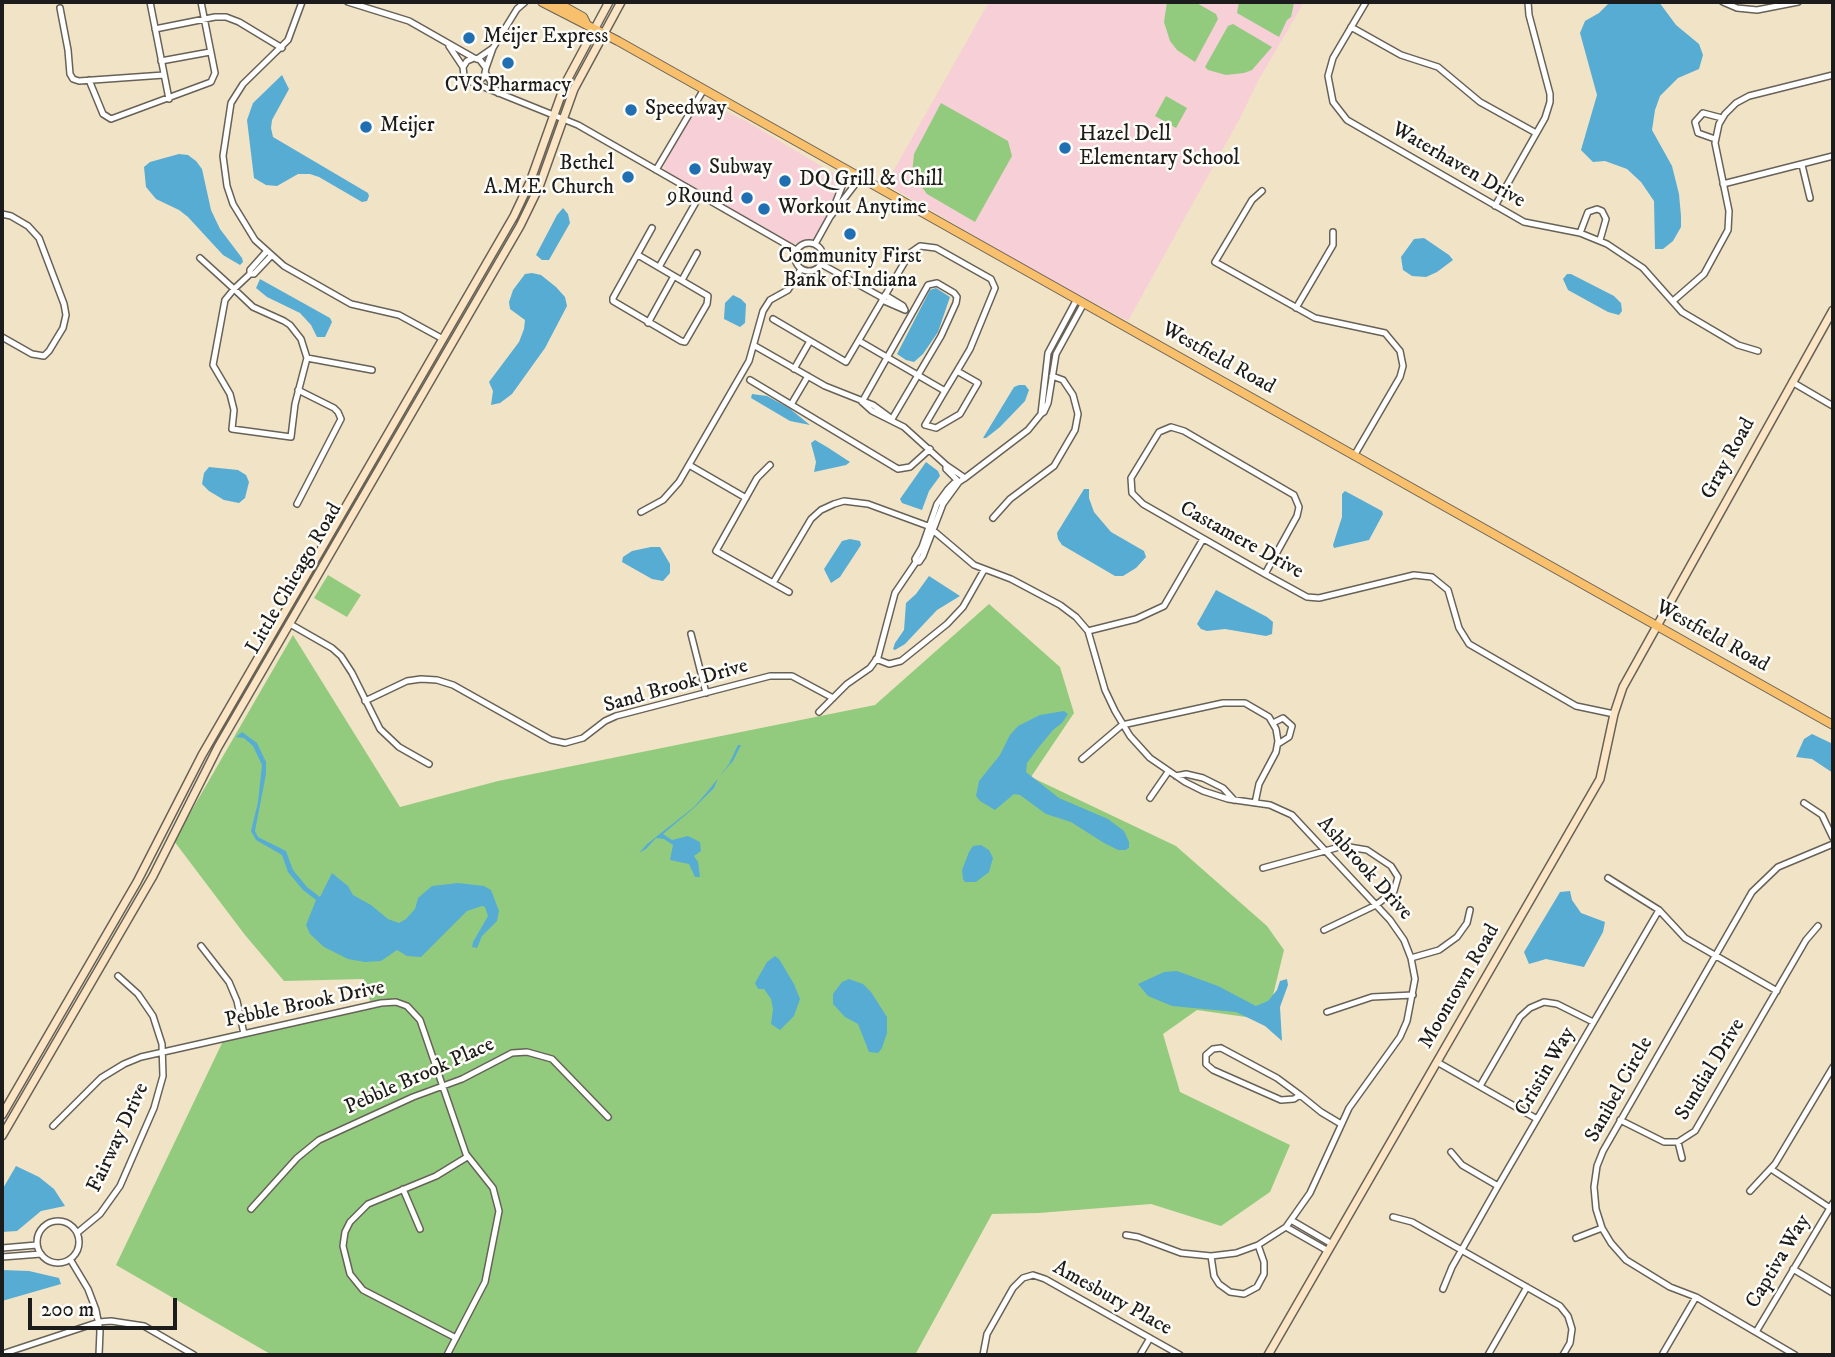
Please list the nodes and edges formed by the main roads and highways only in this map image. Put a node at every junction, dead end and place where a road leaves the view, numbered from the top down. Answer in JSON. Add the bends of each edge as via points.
{"nodes":[{"id":1,"x":542,"y":2,"type":"edge"},
{"id":2,"x":556,"y":2,"type":"edge"},
{"id":3,"x":609,"y":2,"type":"edge"},
{"id":4,"x":621,"y":2,"type":"edge"},
{"id":5,"x":590,"y":25,"type":"junction"},
{"id":6,"x":603,"y":33,"type":"junction"},
{"id":7,"x":1833,"y":310,"type":"edge"},
{"id":8,"x":1658,"y":626,"type":"junction"},
{"id":9,"x":1833,"y":725,"type":"edge"},
{"id":10,"x":2,"y":1115,"type":"edge"},
{"id":11,"x":2,"y":1136,"type":"edge"},
{"id":12,"x":1268,"y":1355,"type":"edge"}],
"edges":[{"from":1,"to":5,"type":"main road","name":"Westfield Road"},
{"from":2,"to":5,"type":"main road","name":"Westfield Road"},
{"from":3,"to":5,"type":"main road","name":"Little Chicago Road"},
{"from":4,"to":6,"type":"main road","name":"Little Chicago Road"},
{"from":5,"to":6,"type":"main road","name":"Westfield Road"},
{"from":5,"to":10,"type":"main road","name":"Little Chicago Road","via":[[520,204],[202,755],[138,882]]},
{"from":6,"to":8,"type":"main road","name":"Westfield Road"},
{"from":6,"to":11,"type":"main road","name":"Little Chicago Road","via":[[581,74],[520,226],[208,765],[147,886]]},
{"from":7,"to":8,"type":"main road","name":"Gray Road"},
{"from":8,"to":9,"type":"main road","name":"Westfield Road"},
{"from":8,"to":12,"type":"main road","name":"Moontown Road","via":[[1623,687],[1600,779]]}]}
